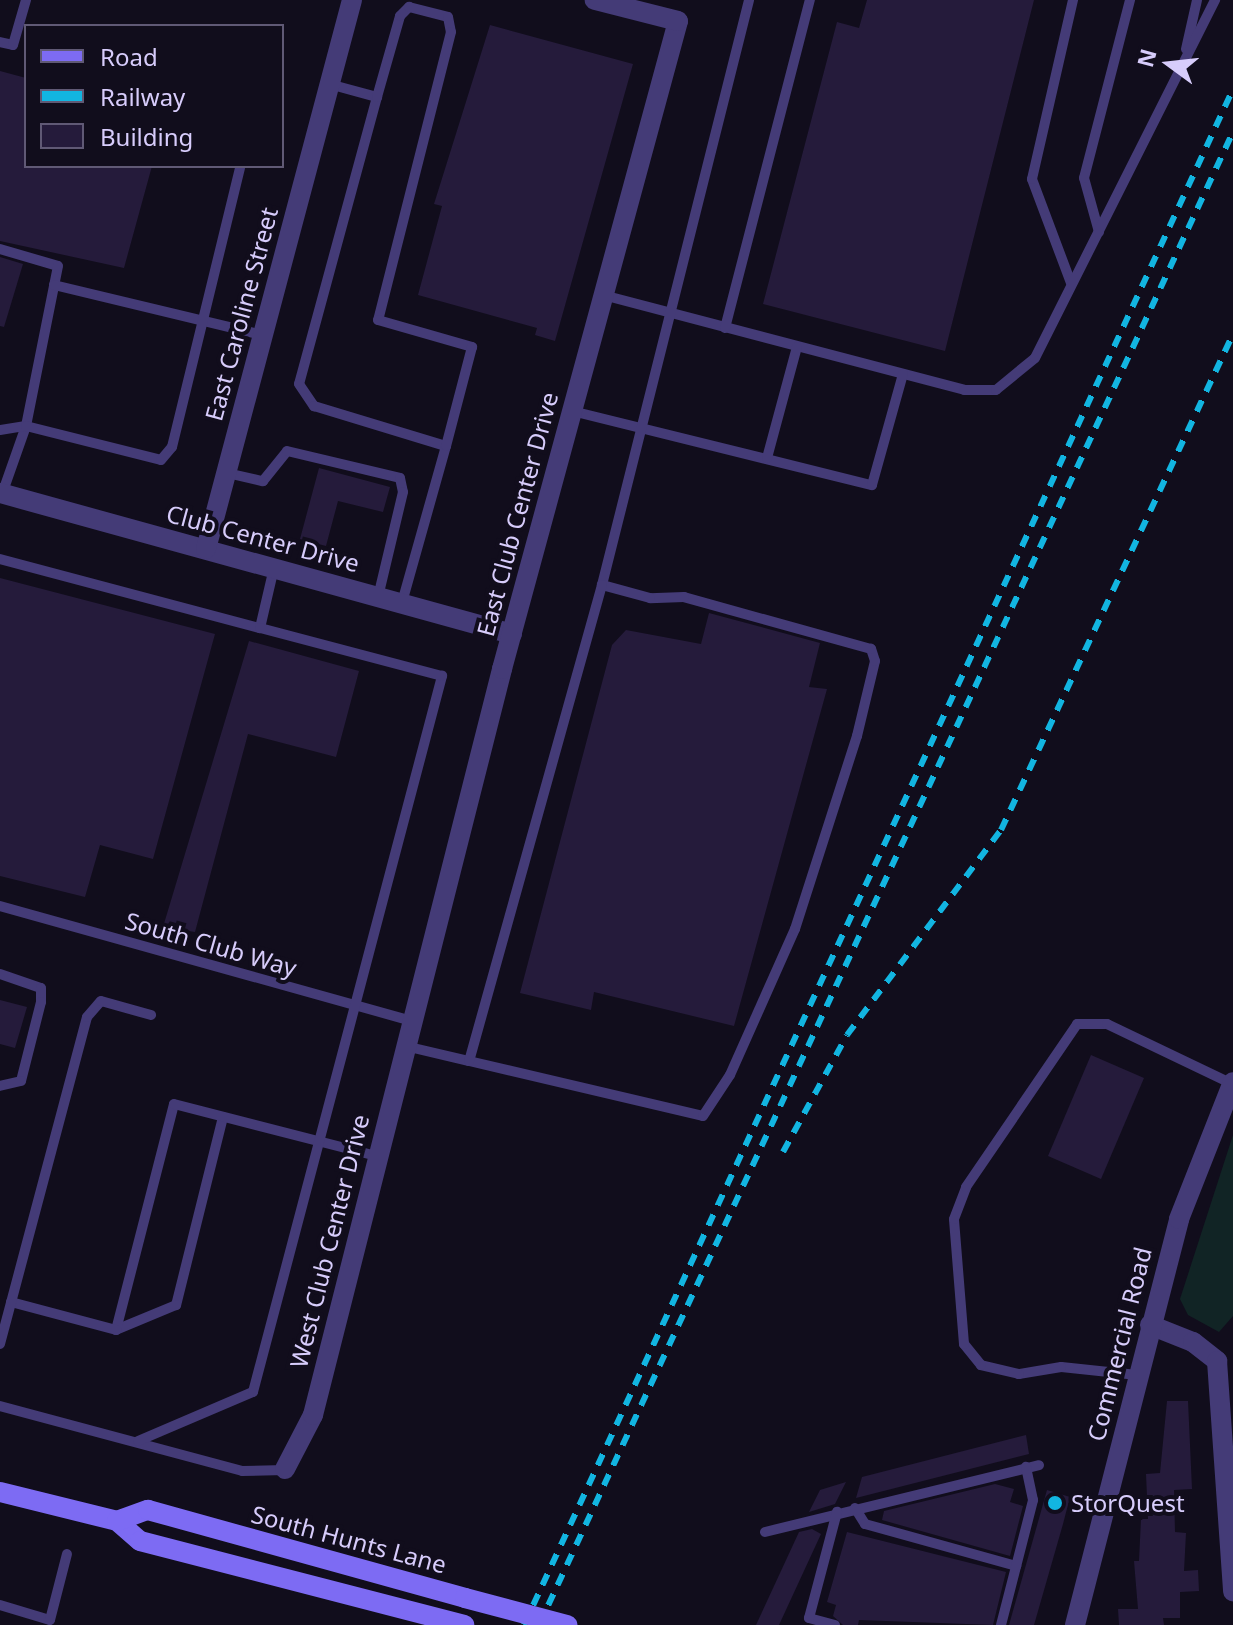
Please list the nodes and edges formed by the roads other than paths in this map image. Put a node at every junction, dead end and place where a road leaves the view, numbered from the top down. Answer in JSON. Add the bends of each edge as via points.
{"nodes":[{"id":1,"x":26,"y":0,"type":"edge"},
{"id":2,"x":352,"y":0,"type":"edge"},
{"id":3,"x":595,"y":0,"type":"edge"},
{"id":4,"x":749,"y":0,"type":"edge"},
{"id":5,"x":810,"y":0,"type":"edge"},
{"id":6,"x":1073,"y":0,"type":"edge"},
{"id":7,"x":1130,"y":0,"type":"edge"},
{"id":8,"x":1197,"y":0,"type":"edge"},
{"id":9,"x":1215,"y":0,"type":"edge"},
{"id":10,"x":0,"y":42,"type":"edge"},
{"id":11,"x":1182,"y":66,"type":"junction"},
{"id":12,"x":329,"y":84,"type":"junction"},
{"id":13,"x":377,"y":97,"type":"junction"},
{"id":14,"x":240,"y":168,"type":"dead end"},
{"id":15,"x":1099,"y":232,"type":"junction"},
{"id":16,"x":0,"y":249,"type":"edge"},
{"id":17,"x":1071,"y":283,"type":"junction"},
{"id":18,"x":54,"y":285,"type":"junction"},
{"id":19,"x":603,"y":295,"type":"junction"},
{"id":20,"x":668,"y":310,"type":"junction"},
{"id":21,"x":202,"y":321,"type":"junction"},
{"id":22,"x":725,"y":328,"type":"junction"},
{"id":23,"x":263,"y":335,"type":"junction"},
{"id":24,"x":797,"y":347,"type":"junction"},
{"id":25,"x":903,"y":374,"type":"junction"},
{"id":26,"x":572,"y":411,"type":"junction"},
{"id":27,"x":26,"y":426,"type":"junction"},
{"id":28,"x":640,"y":426,"type":"junction"},
{"id":29,"x":0,"y":430,"type":"edge"},
{"id":30,"x":446,"y":446,"type":"junction"},
{"id":31,"x":767,"y":458,"type":"junction"},
{"id":32,"x":227,"y":473,"type":"junction"},
{"id":33,"x":1,"y":493,"type":"edge"},
{"id":34,"x":206,"y":549,"type":"junction"},
{"id":35,"x":0,"y":559,"type":"edge"},
{"id":36,"x":274,"y":568,"type":"junction"},
{"id":37,"x":602,"y":585,"type":"junction"},
{"id":38,"x":378,"y":597,"type":"junction"},
{"id":39,"x":402,"y":603,"type":"junction"},
{"id":40,"x":260,"y":628,"type":"junction"},
{"id":41,"x":512,"y":634,"type":"junction"},
{"id":42,"x":0,"y":906,"type":"edge"},
{"id":43,"x":0,"y":974,"type":"edge"},
{"id":44,"x":351,"y":1004,"type":"junction"},
{"id":45,"x":151,"y":1015,"type":"dead end"},
{"id":46,"x":411,"y":1021,"type":"junction"},
{"id":47,"x":405,"y":1046,"type":"junction"},
{"id":48,"x":469,"y":1061,"type":"junction"},
{"id":49,"x":1233,"y":1083,"type":"edge"},
{"id":50,"x":0,"y":1086,"type":"edge"},
{"id":51,"x":223,"y":1117,"type":"junction"},
{"id":52,"x":318,"y":1142,"type":"junction"},
{"id":53,"x":377,"y":1156,"type":"junction"},
{"id":54,"x":11,"y":1302,"type":"junction"},
{"id":55,"x":1150,"y":1325,"type":"junction"},
{"id":56,"x":116,"y":1330,"type":"junction"},
{"id":57,"x":0,"y":1344,"type":"edge"},
{"id":58,"x":1137,"y":1375,"type":"junction"},
{"id":59,"x":0,"y":1406,"type":"edge"},
{"id":60,"x":138,"y":1441,"type":"junction"},
{"id":61,"x":1039,"y":1465,"type":"dead end"},
{"id":62,"x":1026,"y":1467,"type":"junction"},
{"id":63,"x":285,"y":1469,"type":"joint"},
{"id":64,"x":0,"y":1492,"type":"edge"},
{"id":65,"x":855,"y":1508,"type":"junction"},
{"id":66,"x":837,"y":1512,"type":"junction"},
{"id":67,"x":117,"y":1521,"type":"junction"},
{"id":68,"x":765,"y":1532,"type":"dead end"},
{"id":69,"x":67,"y":1554,"type":"dead end"},
{"id":70,"x":1016,"y":1566,"type":"junction"},
{"id":71,"x":1233,"y":1591,"type":"edge"},
{"id":72,"x":0,"y":1605,"type":"edge"},
{"id":73,"x":460,"y":1624,"type":"edge"},
{"id":74,"x":567,"y":1625,"type":"edge"},
{"id":75,"x":835,"y":1625,"type":"edge"},
{"id":76,"x":1001,"y":1625,"type":"edge"},
{"id":77,"x":1075,"y":1625,"type":"edge"}],
"edges":[{"from":1,"to":10,"type":"lane","via":[[13,45]]},
{"from":2,"to":12,"type":"street","name":"East Caroline Street"},
{"from":3,"to":19,"type":"street","name":"East Club Center Drive","via":[[678,21]]},
{"from":4,"to":20,"type":"lane"},
{"from":5,"to":22,"type":"lane"},
{"from":6,"to":17,"type":"lane","via":[[1032,179]]},
{"from":7,"to":15,"type":"lane","via":[[1084,178]]},
{"from":8,"to":11,"type":"lane"},
{"from":9,"to":11,"type":"lane"},
{"from":11,"to":15,"type":"lane"},
{"from":12,"to":13,"type":"lane"},
{"from":12,"to":23,"type":"street","name":"East Caroline Street"},
{"from":13,"to":30,"type":"lane","via":[[299,384],[314,406]]},
{"from":13,"to":30,"type":"lane","via":[[400,16],[409,7],[448,17],[451,32],[378,320],[472,347]]},
{"from":14,"to":21,"type":"lane"},
{"from":15,"to":17,"type":"lane"},
{"from":16,"to":18,"type":"lane","via":[[58,266]]},
{"from":17,"to":25,"type":"lane","via":[[1035,358],[996,390],[964,390]]},
{"from":18,"to":21,"type":"lane"},
{"from":18,"to":27,"type":"lane"},
{"from":19,"to":20,"type":"lane"},
{"from":19,"to":26,"type":"street","name":"East Club Center Drive"},
{"from":20,"to":22,"type":"lane"},
{"from":20,"to":28,"type":"lane"},
{"from":21,"to":23,"type":"lane"},
{"from":21,"to":27,"type":"lane","via":[[172,447],[161,460]]},
{"from":22,"to":24,"type":"lane"},
{"from":23,"to":32,"type":"street","name":"East Caroline Street"},
{"from":24,"to":25,"type":"lane"},
{"from":24,"to":31,"type":"lane"},
{"from":25,"to":31,"type":"lane","via":[[872,485]]},
{"from":26,"to":28,"type":"lane"},
{"from":26,"to":41,"type":"street","name":"East Club Center Drive"},
{"from":27,"to":29,"type":"lane"},
{"from":27,"to":33,"type":"lane"},
{"from":28,"to":31,"type":"lane"},
{"from":28,"to":37,"type":"lane"},
{"from":30,"to":39,"type":"lane"},
{"from":32,"to":34,"type":"street","name":"East Caroline Street"},
{"from":32,"to":38,"type":"lane","via":[[263,481],[287,451],[400,478],[403,492]]},
{"from":33,"to":34,"type":"street","name":"Club Center Drive"},
{"from":34,"to":36,"type":"street","name":"Club Center Drive"},
{"from":35,"to":40,"type":"lane"},
{"from":36,"to":38,"type":"street","name":"Club Center Drive"},
{"from":36,"to":40,"type":"lane"},
{"from":37,"to":48,"type":"lane"},
{"from":37,"to":48,"type":"lane","via":[[650,598],[684,597],[871,649],[875,661],[857,736],[795,929],[730,1075],[703,1116]]},
{"from":38,"to":39,"type":"street","name":"Club Center Drive"},
{"from":39,"to":41,"type":"street","name":"Club Center Drive"},
{"from":40,"to":44,"type":"lane","via":[[442,676]]},
{"from":41,"to":46,"type":"street","name":"East Club Center Drive"},
{"from":42,"to":44,"type":"lane","name":"South Club Way"},
{"from":43,"to":50,"type":"lane","via":[[34,984],[41,1002],[21,1081]]},
{"from":44,"to":46,"type":"lane","name":"South Club Way"},
{"from":44,"to":52,"type":"lane"},
{"from":45,"to":54,"type":"lane","via":[[101,1001],[87,1017]]},
{"from":46,"to":47,"type":"street","name":"West Club Center Drive"},
{"from":47,"to":48,"type":"lane"},
{"from":47,"to":53,"type":"street","name":"West Club Center Drive"},
{"from":49,"to":55,"type":"street","name":"Commercial Road","via":[[1179,1219]]},
{"from":49,"to":58,"type":"lane","via":[[1107,1024],[1077,1024],[966,1187],[954,1219],[964,1344],[981,1365],[1019,1374],[1061,1367]]},
{"from":51,"to":52,"type":"lane"},
{"from":51,"to":56,"type":"lane","via":[[176,1305]]},
{"from":51,"to":56,"type":"lane","via":[[174,1104]]},
{"from":52,"to":53,"type":"lane"},
{"from":52,"to":60,"type":"lane","via":[[253,1392]]},
{"from":53,"to":63,"type":"street","name":"West Club Center Drive","via":[[313,1415]]},
{"from":54,"to":56,"type":"lane"},
{"from":54,"to":57,"type":"lane"},
{"from":55,"to":58,"type":"street","name":"Commercial Road"},
{"from":55,"to":71,"type":"street","via":[[1193,1342],[1217,1361]]},
{"from":58,"to":77,"type":"street","name":"Commercial Road"},
{"from":59,"to":60,"type":"lane"},
{"from":60,"to":63,"type":"lane","via":[[242,1471]]},
{"from":61,"to":62,"type":"lane"},
{"from":62,"to":65,"type":"lane"},
{"from":62,"to":70,"type":"lane","via":[[1033,1500]]},
{"from":64,"to":67,"type":"main road","name":"South Hunts Lane"},
{"from":65,"to":66,"type":"lane"},
{"from":65,"to":70,"type":"lane","via":[[865,1524]]},
{"from":66,"to":68,"type":"lane"},
{"from":66,"to":75,"type":"lane","via":[[809,1618]]},
{"from":67,"to":73,"type":"main road","name":"South Hunts Lane","via":[[140,1541]]},
{"from":67,"to":74,"type":"main road","name":"South Hunts Lane","bridge":true,"via":[[148,1510]]},
{"from":69,"to":72,"type":"lane","via":[[50,1620]]},
{"from":70,"to":76,"type":"lane"}]}
